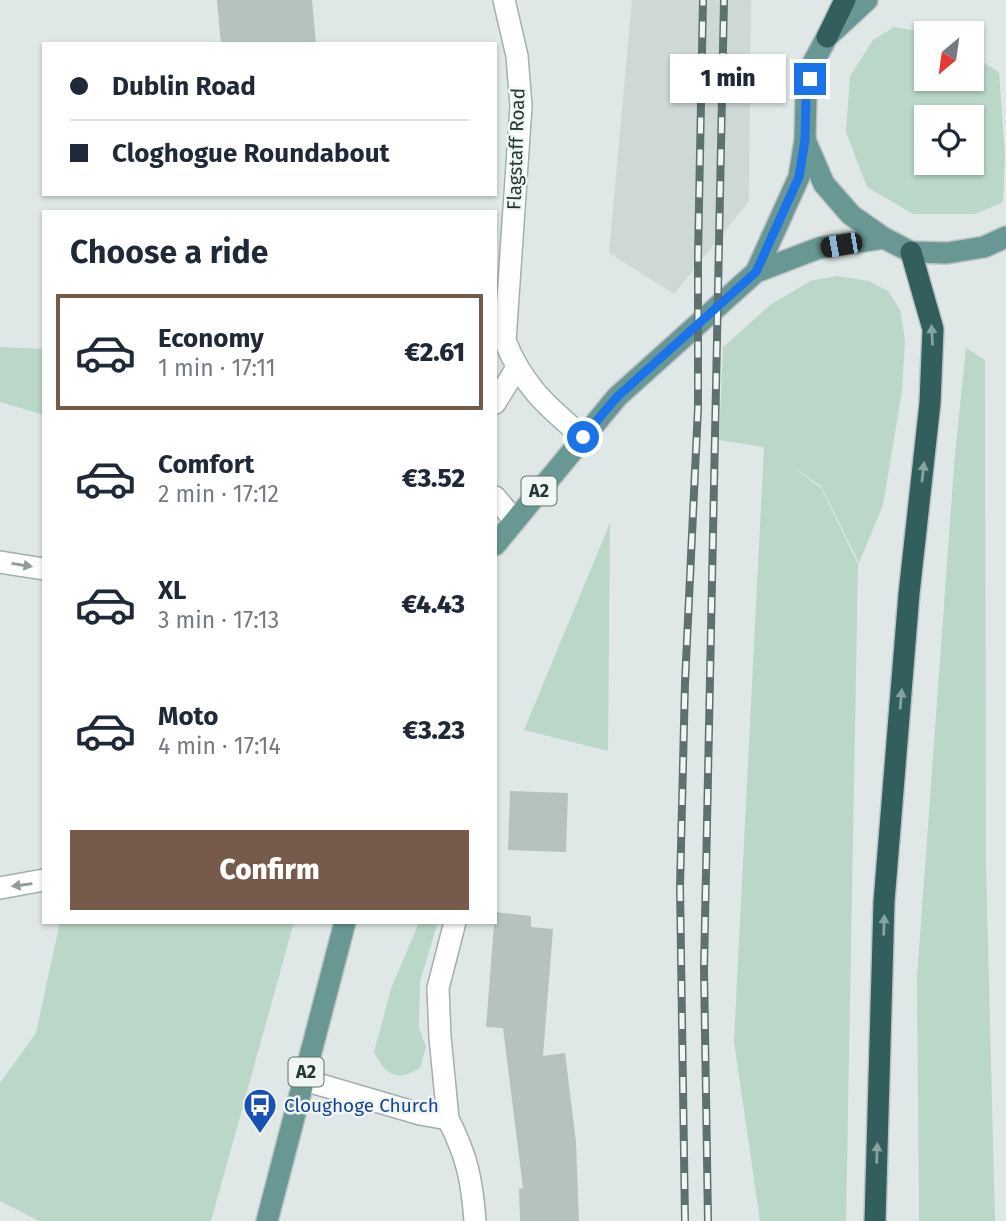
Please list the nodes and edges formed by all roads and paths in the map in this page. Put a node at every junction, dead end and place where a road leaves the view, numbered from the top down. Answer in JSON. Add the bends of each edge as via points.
{"nodes":[{"id":1,"x":504,"y":0,"type":"edge"},
{"id":2,"x":845,"y":0,"type":"edge"},
{"id":3,"x":867,"y":0,"type":"edge"},
{"id":4,"x":827,"y":37,"type":"junction"},
{"id":5,"x":805,"y":140,"type":"junction"},
{"id":6,"x":1006,"y":237,"type":"edge"},
{"id":7,"x":884,"y":238,"type":"junction"},
{"id":8,"x":911,"y":252,"type":"junction"},
{"id":9,"x":756,"y":272,"type":"junction"},
{"id":10,"x":516,"y":369,"type":"junction"},
{"id":11,"x":497,"y":400,"type":"edge"},
{"id":12,"x":583,"y":437,"type":"junction"},
{"id":13,"x":497,"y":499,"type":"edge"},
{"id":14,"x":515,"y":520,"type":"junction"},
{"id":15,"x":497,"y":542,"type":"edge"},
{"id":16,"x":0,"y":562,"type":"edge"},
{"id":17,"x":42,"y":569,"type":"edge"},
{"id":18,"x":42,"y":880,"type":"edge"},
{"id":19,"x":0,"y":888,"type":"edge"},
{"id":20,"x":344,"y":924,"type":"edge"},
{"id":21,"x":454,"y":924,"type":"edge"},
{"id":22,"x":304,"y":1080,"type":"junction"},
{"id":23,"x":448,"y":1119,"type":"junction"},
{"id":24,"x":267,"y":1221,"type":"edge"},
{"id":25,"x":475,"y":1221,"type":"edge"},
{"id":26,"x":875,"y":1221,"type":"edge"}],
"edges":[{"from":1,"to":10,"type":"street","name":"Flagstaff Road","via":[[517,56],[521,106],[505,341]]},
{"from":2,"to":4,"type":"highway"},
{"from":3,"to":4,"type":"main road","number":"A2"},
{"from":4,"to":5,"type":"main road","number":"A2","via":[[806,95]]},
{"from":5,"to":7,"type":"main road","number":"A2","via":[[824,184],[851,215]]},
{"from":5,"to":9,"type":"main road","number":"A2","via":[[799,177]]},
{"from":6,"to":8,"type":"main road","number":"A2","via":[[984,247],[947,253]]},
{"from":7,"to":8,"type":"main road","number":"A2"},
{"from":7,"to":9,"type":"main road","number":"A2","via":[[819,248]]},
{"from":26,"to":8,"type":"highway","one_way":true,"via":[[884,902],[931,391],[933,329]]},
{"from":9,"to":12,"type":"main road","number":"A2","via":[[617,397]]},
{"from":10,"to":11,"type":"street"},
{"from":10,"to":12,"type":"street","name":"Flagstaff Road"},
{"from":12,"to":14,"type":"main road","number":"A2"},
{"from":13,"to":14,"type":"street"},
{"from":14,"to":15,"type":"main road","number":"A2"},
{"from":16,"to":17,"type":"street","one_way":true},
{"from":18,"to":19,"type":"street","one_way":true},
{"from":20,"to":22,"type":"main road","number":"A2"},
{"from":21,"to":23,"type":"street","via":[[438,988]]},
{"from":22,"to":23,"type":"street"},
{"from":22,"to":24,"type":"main road","number":"A2"},
{"from":23,"to":25,"type":"street","via":[[463,1149]]}]}
